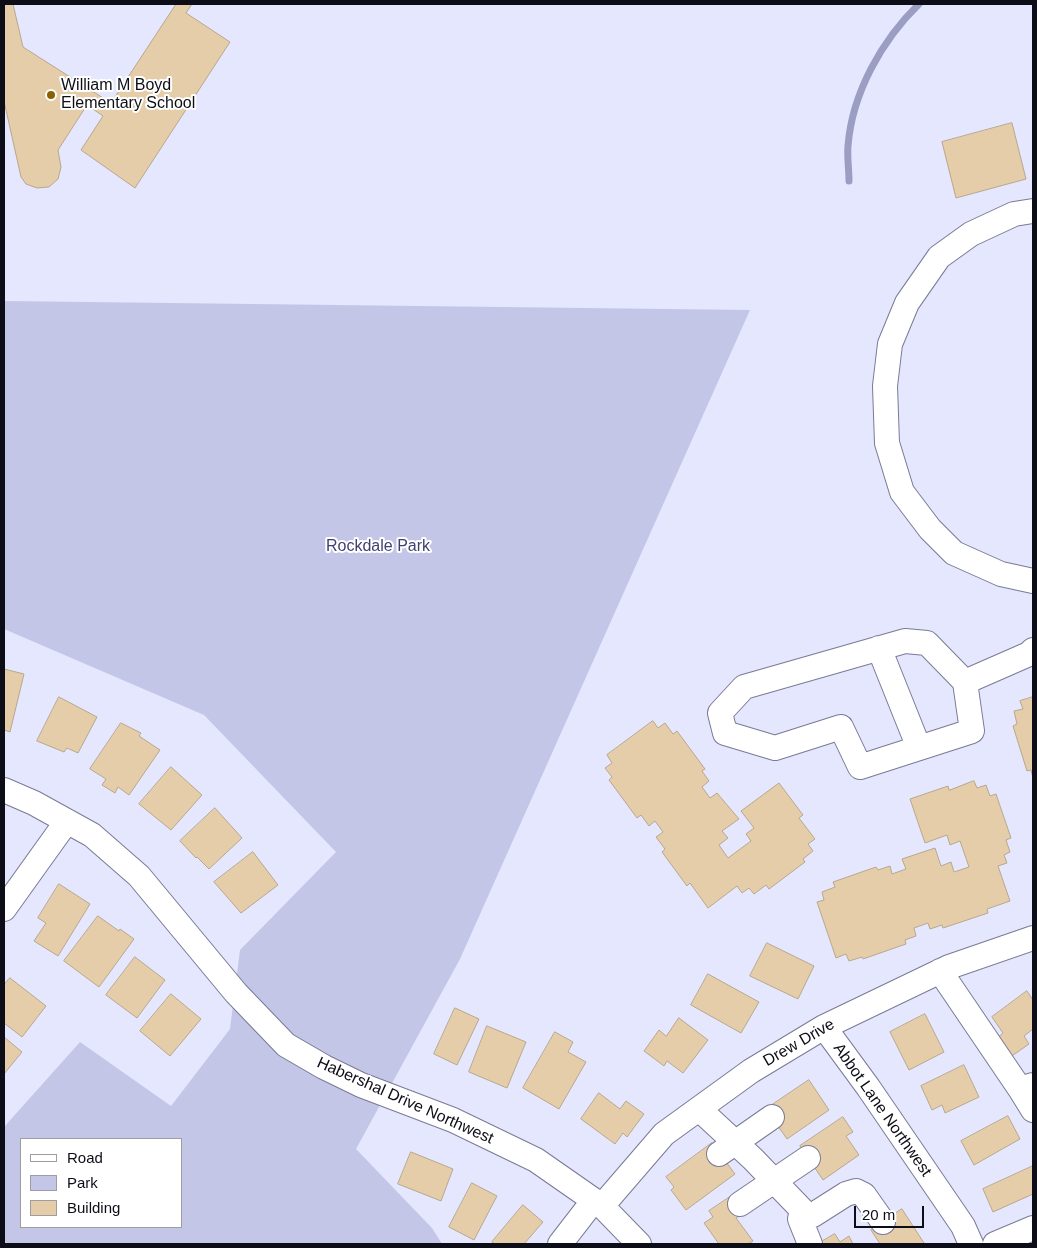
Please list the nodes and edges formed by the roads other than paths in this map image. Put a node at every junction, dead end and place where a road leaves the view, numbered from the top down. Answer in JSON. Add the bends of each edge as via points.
{"nodes":[{"id":1,"x":1033,"y":211,"type":"edge"},
{"id":2,"x":1033,"y":581,"type":"edge"},
{"id":3,"x":879,"y":648,"type":"junction"},
{"id":4,"x":1033,"y":650,"type":"edge"},
{"id":5,"x":965,"y":682,"type":"junction"},
{"id":6,"x":919,"y":748,"type":"junction"},
{"id":7,"x":4,"y":790,"type":"edge"},
{"id":8,"x":67,"y":821,"type":"junction"},
{"id":9,"x":4,"y":909,"type":"edge"},
{"id":10,"x":1033,"y":938,"type":"edge"},
{"id":11,"x":940,"y":971,"type":"junction"},
{"id":12,"x":824,"y":1027,"type":"junction"},
{"id":13,"x":1027,"y":1087,"type":"edge"},
{"id":14,"x":699,"y":1109,"type":"junction"},
{"id":15,"x":1033,"y":1110,"type":"edge"},
{"id":16,"x":772,"y":1117,"type":"dead end"},
{"id":17,"x":727,"y":1148,"type":"junction"},
{"id":18,"x":808,"y":1158,"type":"dead end"},
{"id":19,"x":774,"y":1181,"type":"junction"},
{"id":20,"x":598,"y":1203,"type":"junction"},
{"id":21,"x":740,"y":1204,"type":"dead end"},
{"id":22,"x":802,"y":1210,"type":"junction"},
{"id":23,"x":883,"y":1222,"type":"dead end"},
{"id":24,"x":1033,"y":1228,"type":"edge"},
{"id":25,"x":560,"y":1244,"type":"edge"},
{"id":26,"x":639,"y":1244,"type":"edge"},
{"id":27,"x":810,"y":1244,"type":"edge"},
{"id":28,"x":971,"y":1244,"type":"edge"},
{"id":29,"x":995,"y":1244,"type":"edge"}],
"edges":[{"from":1,"to":2,"type":"street","via":[[1014,214],[971,234],[939,257],[907,303],[890,344],[885,386],[887,443],[902,492],[924,522],[954,553],[1001,574]]},
{"from":3,"to":5,"type":"street","via":[[905,640],[927,643]]},
{"from":3,"to":6,"type":"street"},
{"from":3,"to":6,"type":"street","via":[[744,687],[720,713],[725,733],[775,748],[841,726],[860,767]]},
{"from":4,"to":5,"type":"street"},
{"from":5,"to":6,"type":"street","via":[[972,731]]},
{"from":7,"to":8,"type":"street","name":"Habershal Drive Northwest"},
{"from":8,"to":9,"type":"street"},
{"from":8,"to":20,"type":"street","name":"Habershal Drive Northwest","via":[[92,835],[139,876],[236,994],[286,1045],[362,1085],[453,1120],[536,1160]]},
{"from":10,"to":11,"type":"street","name":"Drew Drive"},
{"from":11,"to":12,"type":"street","name":"Drew Drive"},
{"from":11,"to":13,"type":"street"},
{"from":12,"to":14,"type":"street","name":"Drew Drive","via":[[751,1071]]},
{"from":12,"to":28,"type":"street","name":"Abbot Lane Northwest","via":[[957,1218]]},
{"from":13,"to":15,"type":"street"},
{"from":14,"to":17,"type":"street"},
{"from":14,"to":20,"type":"street","name":"Drew Drive","via":[[664,1134]]},
{"from":16,"to":17,"type":"street"},
{"from":17,"to":19,"type":"street"},
{"from":18,"to":19,"type":"street"},
{"from":19,"to":21,"type":"street"},
{"from":19,"to":22,"type":"street"},
{"from":20,"to":25,"type":"street","name":"Drew Drive"},
{"from":20,"to":26,"type":"street","name":"Habershal Drive Northwest"},
{"from":22,"to":23,"type":"street","via":[[813,1215],[856,1191],[864,1195]]},
{"from":22,"to":27,"type":"street","via":[[800,1220]]},
{"from":24,"to":29,"type":"street"}]}
